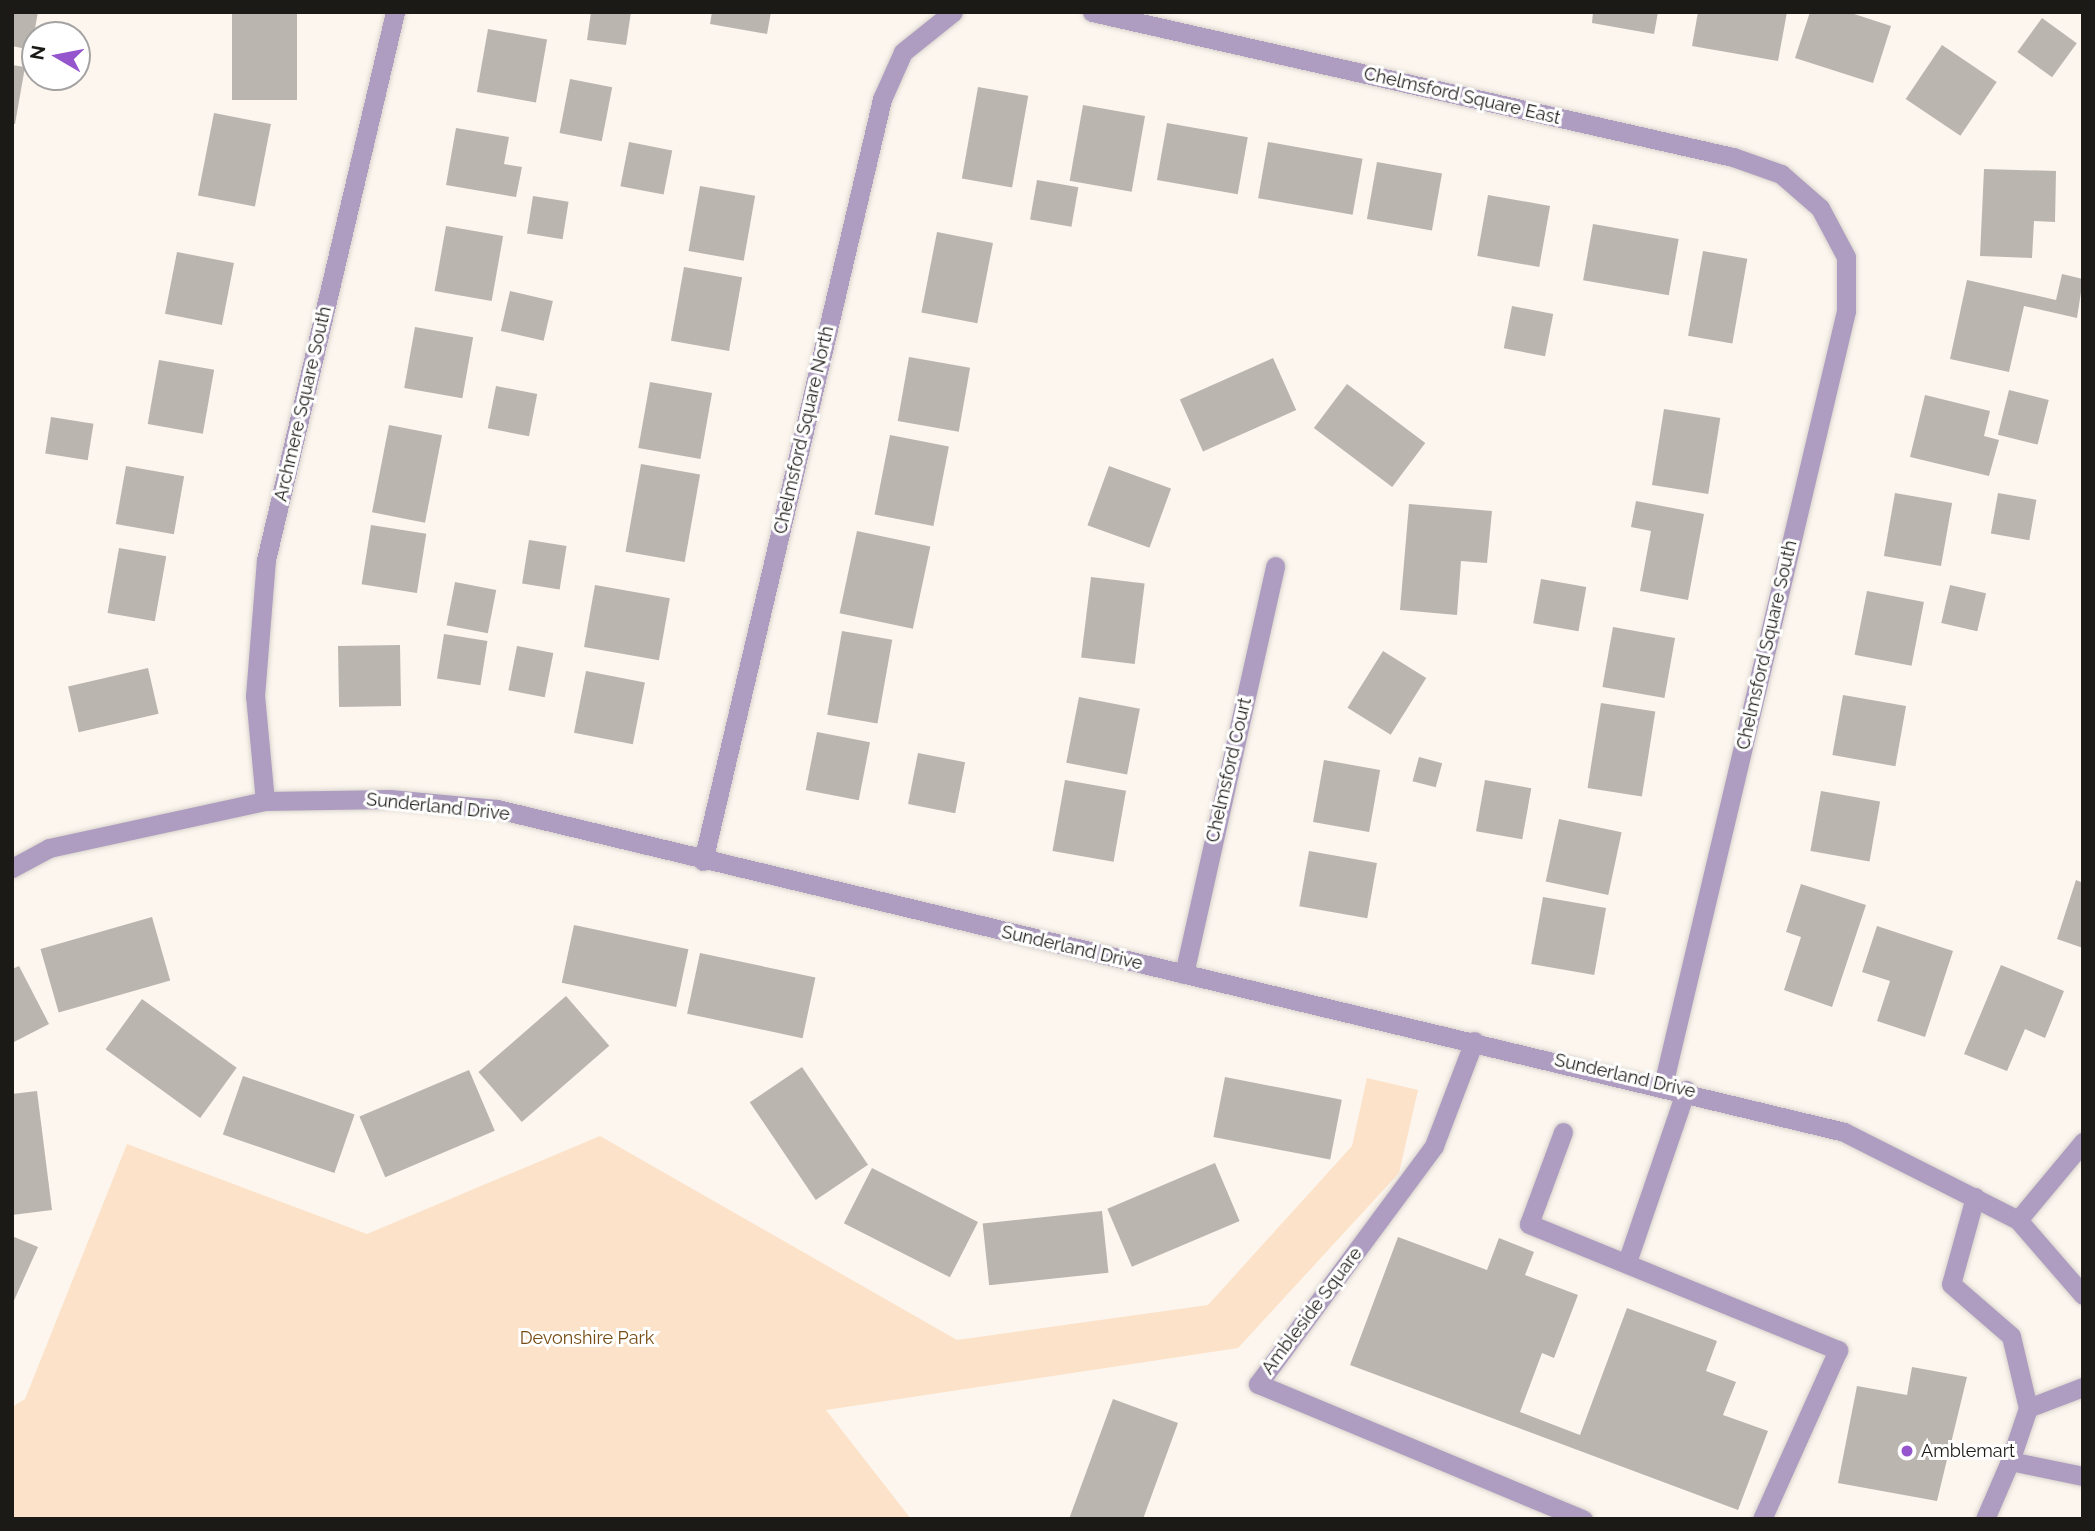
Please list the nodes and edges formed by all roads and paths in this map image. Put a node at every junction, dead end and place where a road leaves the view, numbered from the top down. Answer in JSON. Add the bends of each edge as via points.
{"nodes":[{"id":1,"x":396,"y":12,"type":"edge"},
{"id":2,"x":1092,"y":12,"type":"edge"},
{"id":3,"x":947,"y":14,"type":"edge"},
{"id":4,"x":1820,"y":208,"type":"joint"},
{"id":5,"x":1275,"y":566,"type":"dead end"},
{"id":6,"x":265,"y":802,"type":"junction"},
{"id":7,"x":703,"y":861,"type":"junction"},
{"id":8,"x":12,"y":868,"type":"edge"},
{"id":9,"x":1184,"y":975,"type":"junction"},
{"id":10,"x":1474,"y":1041,"type":"junction"},
{"id":11,"x":1663,"y":1085,"type":"junction"},
{"id":12,"x":1686,"y":1090,"type":"junction"},
{"id":13,"x":1563,"y":1132,"type":"dead end"},
{"id":14,"x":2083,"y":1142,"type":"edge"},
{"id":15,"x":1975,"y":1196,"type":"junction"},
{"id":16,"x":2018,"y":1220,"type":"junction"},
{"id":17,"x":1627,"y":1262,"type":"junction"},
{"id":18,"x":2083,"y":1295,"type":"edge"},
{"id":19,"x":2083,"y":1387,"type":"edge"},
{"id":20,"x":2028,"y":1408,"type":"junction"},
{"id":21,"x":2010,"y":1461,"type":"junction"},
{"id":22,"x":2083,"y":1476,"type":"edge"},
{"id":23,"x":1583,"y":1519,"type":"edge"},
{"id":24,"x":1762,"y":1519,"type":"edge"},
{"id":25,"x":1985,"y":1519,"type":"edge"}],
"edges":[{"from":1,"to":6,"type":"street","name":"Archmere Square South","via":[[266,560],[255,696]]},
{"from":2,"to":4,"type":"street","name":"Chelmsford Square East","via":[[1732,157],[1781,174]]},
{"from":3,"to":7,"type":"street","name":"Chelmsford Square North","via":[[903,52],[882,99]]},
{"from":4,"to":11,"type":"street","name":"Chelmsford Square South","via":[[1846,257],[1846,311]]},
{"from":5,"to":9,"type":"street","name":"Chelmsford Court"},
{"from":6,"to":7,"type":"street","name":"Sunderland Drive","via":[[390,799],[497,809]]},
{"from":6,"to":8,"type":"street","name":"Sunderland Drive","via":[[49,848]]},
{"from":7,"to":9,"type":"street","name":"Sunderland Drive"},
{"from":9,"to":10,"type":"street","name":"Sunderland Drive"},
{"from":10,"to":11,"type":"street","name":"Sunderland Drive"},
{"from":10,"to":23,"type":"street","name":"Ambleside Square","via":[[1434,1146],[1258,1384]]},
{"from":11,"to":12,"type":"street","name":"Sunderland Drive"},
{"from":12,"to":15,"type":"street","name":"Sunderland Drive","via":[[1843,1132]]},
{"from":12,"to":17,"type":"street"},
{"from":13,"to":17,"type":"street","via":[[1529,1224]]},
{"from":14,"to":16,"type":"street"},
{"from":15,"to":16,"type":"street","name":"Sunderland Drive"},
{"from":15,"to":20,"type":"street","via":[[1951,1284],[2011,1336]]},
{"from":16,"to":18,"type":"street","name":"Sunderland Drive"},
{"from":17,"to":24,"type":"street","via":[[1838,1350]]},
{"from":19,"to":20,"type":"street"},
{"from":20,"to":21,"type":"street"},
{"from":21,"to":22,"type":"street"},
{"from":21,"to":25,"type":"street"}]}
